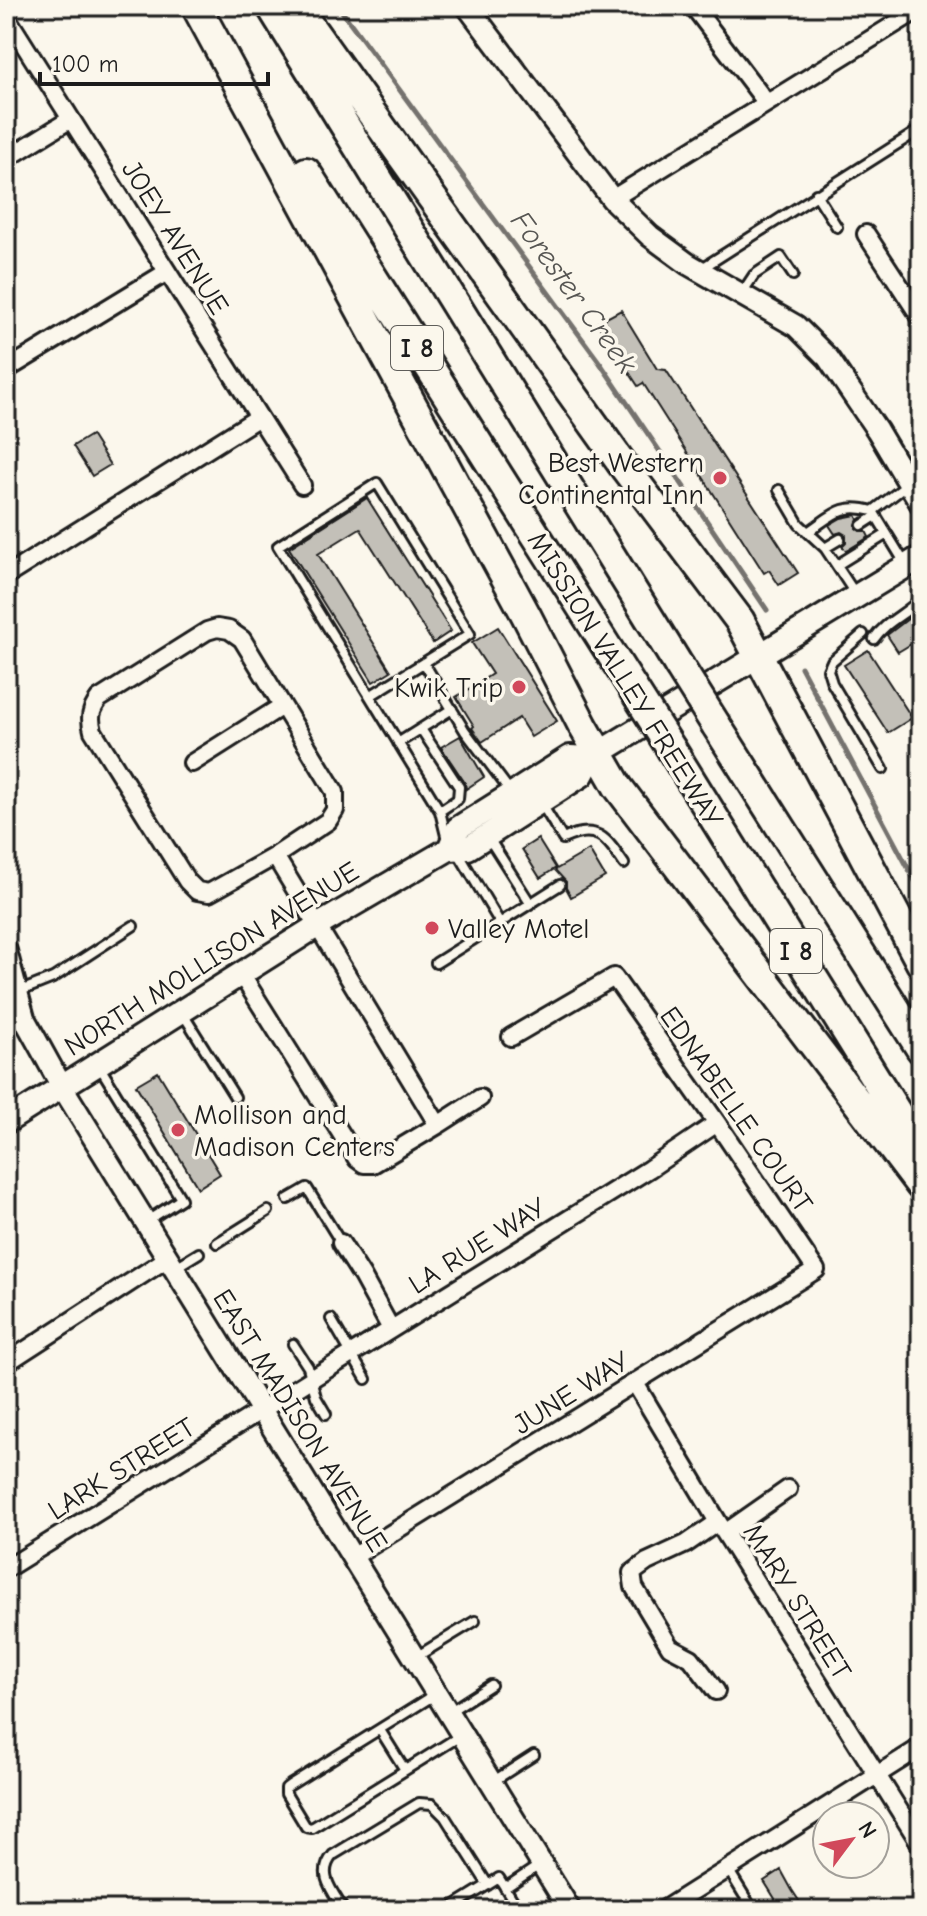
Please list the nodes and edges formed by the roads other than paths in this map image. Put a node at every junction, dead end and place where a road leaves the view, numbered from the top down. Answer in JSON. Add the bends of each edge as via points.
{"nodes":[{"id":1,"x":198,"y":6,"type":"edge"},
{"id":2,"x":271,"y":6,"type":"edge"},
{"id":3,"x":295,"y":6,"type":"edge"},
{"id":4,"x":467,"y":6,"type":"edge"},
{"id":5,"x":693,"y":6,"type":"edge"},
{"id":6,"x":921,"y":8,"type":"edge"},
{"id":7,"x":6,"y":16,"type":"edge"},
{"id":8,"x":766,"y":102,"type":"junction"},
{"id":9,"x":71,"y":119,"type":"junction"},
{"id":10,"x":921,"y":129,"type":"edge"},
{"id":11,"x":6,"y":159,"type":"edge"},
{"id":12,"x":816,"y":194,"type":"junction"},
{"id":13,"x":612,"y":199,"type":"junction"},
{"id":14,"x":837,"y":227,"type":"dead end"},
{"id":15,"x":866,"y":234,"type":"dead end"},
{"id":16,"x":699,"y":270,"type":"junction"},
{"id":17,"x":167,"y":272,"type":"junction"},
{"id":18,"x":793,"y":275,"type":"dead end"},
{"id":19,"x":741,"y":293,"type":"junction"},
{"id":20,"x":921,"y":318,"type":"edge"},
{"id":21,"x":6,"y":370,"type":"edge"},
{"id":22,"x":259,"y":417,"type":"junction"},
{"id":23,"x":909,"y":484,"type":"junction"},
{"id":24,"x":302,"y":485,"type":"dead end"},
{"id":25,"x":779,"y":490,"type":"dead end"},
{"id":26,"x":921,"y":504,"type":"edge"},
{"id":27,"x":874,"y":514,"type":"junction"},
{"id":28,"x":862,"y":525,"type":"dead end"},
{"id":29,"x":808,"y":532,"type":"junction"},
{"id":30,"x":887,"y":534,"type":"junction"},
{"id":31,"x":840,"y":539,"type":"dead end"},
{"id":32,"x":825,"y":548,"type":"junction"},
{"id":33,"x":914,"y":561,"type":"edge"},
{"id":34,"x":837,"y":565,"type":"junction"},
{"id":35,"x":6,"y":576,"type":"edge"},
{"id":36,"x":857,"y":596,"type":"junction"},
{"id":37,"x":921,"y":598,"type":"edge"},
{"id":38,"x":863,"y":634,"type":"dead end"},
{"id":39,"x":874,"y":639,"type":"dead end"},
{"id":40,"x":758,"y":657,"type":"junction"},
{"id":41,"x":424,"y":663,"type":"junction"},
{"id":42,"x":370,"y":696,"type":"junction"},
{"id":43,"x":282,"y":706,"type":"junction"},
{"id":44,"x":452,"y":709,"type":"junction"},
{"id":45,"x":421,"y":729,"type":"junction"},
{"id":46,"x":398,"y":743,"type":"junction"},
{"id":47,"x":595,"y":756,"type":"junction"},
{"id":48,"x":192,"y":763,"type":"dead end"},
{"id":49,"x":883,"y":769,"type":"dead end"},
{"id":50,"x":508,"y":796,"type":"junction"},
{"id":51,"x":540,"y":802,"type":"junction"},
{"id":52,"x":440,"y":811,"type":"junction"},
{"id":53,"x":487,"y":836,"type":"junction"},
{"id":54,"x":452,"y":849,"type":"junction"},
{"id":55,"x":275,"y":856,"type":"junction"},
{"id":56,"x":624,"y":864,"type":"dead end"},
{"id":57,"x":560,"y":885,"type":"dead end"},
{"id":58,"x":530,"y":903,"type":"junction"},
{"id":59,"x":500,"y":923,"type":"junction"},
{"id":60,"x":133,"y":926,"type":"dead end"},
{"id":61,"x":317,"y":926,"type":"junction"},
{"id":62,"x":6,"y":951,"type":"edge"},
{"id":63,"x":436,"y":963,"type":"dead end"},
{"id":64,"x":921,"y":963,"type":"edge"},
{"id":65,"x":241,"y":974,"type":"junction"},
{"id":66,"x":12,"y":982,"type":"edge"},
{"id":67,"x":181,"y":1010,"type":"junction"},
{"id":68,"x":511,"y":1037,"type":"dead end"},
{"id":69,"x":921,"y":1049,"type":"edge"},
{"id":70,"x":98,"y":1063,"type":"junction"},
{"id":71,"x":61,"y":1085,"type":"junction"},
{"id":72,"x":235,"y":1097,"type":"dead end"},
{"id":73,"x":480,"y":1098,"type":"dead end"},
{"id":74,"x":6,"y":1122,"type":"edge"},
{"id":75,"x":717,"y":1123,"type":"junction"},
{"id":76,"x":438,"y":1125,"type":"junction"},
{"id":77,"x":921,"y":1152,"type":"edge"},
{"id":78,"x":921,"y":1186,"type":"edge"},
{"id":79,"x":288,"y":1199,"type":"dead end"},
{"id":80,"x":268,"y":1211,"type":"dead end"},
{"id":81,"x":145,"y":1222,"type":"junction"},
{"id":82,"x":217,"y":1243,"type":"dead end"},
{"id":83,"x":341,"y":1243,"type":"joint"},
{"id":84,"x":199,"y":1253,"type":"dead end"},
{"id":85,"x":171,"y":1263,"type":"junction"},
{"id":86,"x":816,"y":1270,"type":"joint"},
{"id":87,"x":331,"y":1319,"type":"dead end"},
{"id":88,"x":391,"y":1329,"type":"junction"},
{"id":89,"x":293,"y":1344,"type":"dead end"},
{"id":90,"x":352,"y":1353,"type":"junction"},
{"id":91,"x":6,"y":1363,"type":"edge"},
{"id":92,"x":310,"y":1379,"type":"junction"},
{"id":93,"x":366,"y":1379,"type":"dead end"},
{"id":94,"x":635,"y":1383,"type":"junction"},
{"id":95,"x":263,"y":1411,"type":"junction"},
{"id":96,"x":326,"y":1414,"type":"dead end"},
{"id":97,"x":788,"y":1489,"type":"dead end"},
{"id":98,"x":722,"y":1527,"type":"junction"},
{"id":99,"x":353,"y":1557,"type":"junction"},
{"id":100,"x":6,"y":1569,"type":"edge"},
{"id":101,"x":475,"y":1621,"type":"dead end"},
{"id":102,"x":415,"y":1658,"type":"junction"},
{"id":103,"x":491,"y":1685,"type":"dead end"},
{"id":104,"x":716,"y":1691,"type":"dead end"},
{"id":105,"x":436,"y":1693,"type":"junction"},
{"id":106,"x":448,"y":1712,"type":"junction"},
{"id":107,"x":380,"y":1730,"type":"junction"},
{"id":108,"x":462,"y":1735,"type":"junction"},
{"id":109,"x":921,"y":1747,"type":"edge"},
{"id":110,"x":534,"y":1755,"type":"dead end"},
{"id":111,"x":405,"y":1770,"type":"junction"},
{"id":112,"x":876,"y":1776,"type":"junction"},
{"id":113,"x":492,"y":1783,"type":"junction"},
{"id":114,"x":921,"y":1845,"type":"edge"},
{"id":115,"x":541,"y":1864,"type":"junction"},
{"id":116,"x":728,"y":1869,"type":"junction"},
{"id":117,"x":488,"y":1885,"type":"junction"},
{"id":118,"x":505,"y":1888,"type":"junction"},
{"id":119,"x":344,"y":1910,"type":"edge"},
{"id":120,"x":447,"y":1910,"type":"edge"},
{"id":121,"x":519,"y":1910,"type":"edge"},
{"id":122,"x":570,"y":1910,"type":"edge"},
{"id":123,"x":663,"y":1910,"type":"edge"},
{"id":124,"x":753,"y":1910,"type":"edge"}],
"edges":[{"from":1,"to":47,"type":"highway","via":[[526,615]]},
{"from":1,"to":77,"type":"highway","name":"MISSION VALLEY FREEWAY","number":"I 8","bridge":true},
{"from":2,"to":69,"type":"highway","name":"MISSION VALLEY FREEWAY","number":"I 8","bridge":true},
{"from":3,"to":40,"type":"highway","via":[[740,621]]},
{"from":4,"to":13,"type":"street"},
{"from":5,"to":8,"type":"street"},
{"from":6,"to":8,"type":"street"},
{"from":7,"to":9,"type":"street","name":"JOEY AVENUE"},
{"from":8,"to":13,"type":"street"},
{"from":9,"to":11,"type":"street"},
{"from":9,"to":17,"type":"street","name":"JOEY AVENUE"},
{"from":10,"to":12,"type":"lane"},
{"from":12,"to":14,"type":"lane"},
{"from":12,"to":16,"type":"lane"},
{"from":13,"to":16,"type":"street","via":[[650,236]]},
{"from":15,"to":20,"type":"street"},
{"from":16,"to":19,"type":"street"},
{"from":17,"to":21,"type":"street"},
{"from":17,"to":22,"type":"street","name":"JOEY AVENUE"},
{"from":18,"to":19,"type":"lane","via":[[781,257],[754,275]]},
{"from":19,"to":23,"type":"street","via":[[796,326],[828,358]]},
{"from":22,"to":24,"type":"street","name":"JOEY AVENUE"},
{"from":22,"to":35,"type":"street"},
{"from":23,"to":26,"type":"street"},
{"from":23,"to":27,"type":"lane"},
{"from":25,"to":29,"type":"lane"},
{"from":27,"to":28,"type":"lane"},
{"from":27,"to":29,"type":"lane","via":[[855,506],[843,509]]},
{"from":27,"to":30,"type":"lane"},
{"from":29,"to":32,"type":"lane"},
{"from":30,"to":33,"type":"lane"},
{"from":30,"to":34,"type":"lane"},
{"from":31,"to":32,"type":"lane"},
{"from":32,"to":34,"type":"lane"},
{"from":33,"to":36,"type":"main road","name":"NORTH MOLLISON AVENUE"},
{"from":34,"to":36,"type":"lane"},
{"from":36,"to":40,"type":"main road","name":"NORTH MOLLISON AVENUE"},
{"from":37,"to":39,"type":"lane"},
{"from":38,"to":49,"type":"lane","via":[[828,670]]},
{"from":40,"to":47,"type":"main road","name":"NORTH MOLLISON AVENUE"},
{"from":40,"to":64,"type":"highway"},
{"from":41,"to":42,"type":"lane"},
{"from":41,"to":42,"type":"lane","via":[[470,634],[377,483],[278,546]]},
{"from":41,"to":44,"type":"lane"},
{"from":42,"to":46,"type":"lane"},
{"from":43,"to":48,"type":"street"},
{"from":43,"to":55,"type":"street","via":[[335,792],[335,810],[328,821]]},
{"from":43,"to":55,"type":"street","via":[[242,639],[217,628],[99,699],[90,720],[100,744],[197,891],[223,888]]},
{"from":44,"to":45,"type":"lane"},
{"from":44,"to":50,"type":"lane"},
{"from":45,"to":46,"type":"lane"},
{"from":45,"to":52,"type":"lane","via":[[459,787],[458,799]]},
{"from":46,"to":52,"type":"lane"},
{"from":47,"to":50,"type":"main road","name":"NORTH MOLLISON AVENUE","via":[[570,757]]},
{"from":47,"to":51,"type":"main road","name":"NORTH MOLLISON AVENUE","via":[[582,775]]},
{"from":47,"to":78,"type":"highway"},
{"from":50,"to":53,"type":"main road","via":[[504,810],[485,829]]},
{"from":50,"to":54,"type":"main road","name":"NORTH MOLLISON AVENUE","via":[[458,828]]},
{"from":51,"to":53,"type":"main road","name":"NORTH MOLLISON AVENUE"},
{"from":51,"to":56,"type":"lane","via":[[563,839],[583,831],[597,834],[608,840]]},
{"from":52,"to":54,"type":"lane"},
{"from":53,"to":54,"type":"main road","name":"NORTH MOLLISON AVENUE","via":[[468,848]]},
{"from":53,"to":58,"type":"lane"},
{"from":54,"to":59,"type":"lane"},
{"from":54,"to":61,"type":"main road","name":"NORTH MOLLISON AVENUE"},
{"from":55,"to":61,"type":"street"},
{"from":57,"to":58,"type":"lane"},
{"from":58,"to":59,"type":"lane"},
{"from":59,"to":63,"type":"lane"},
{"from":60,"to":66,"type":"lane","via":[[53,978]]},
{"from":61,"to":65,"type":"main road","name":"NORTH MOLLISON AVENUE"},
{"from":61,"to":76,"type":"street"},
{"from":62,"to":66,"type":"street","name":"EAST MADISON AVENUE"},
{"from":65,"to":67,"type":"main road","name":"NORTH MOLLISON AVENUE"},
{"from":65,"to":76,"type":"street","via":[[357,1159],[373,1164]]},
{"from":66,"to":71,"type":"street","name":"EAST MADISON AVENUE","via":[[24,1018]]},
{"from":67,"to":70,"type":"main road","name":"NORTH MOLLISON AVENUE"},
{"from":67,"to":72,"type":"lane"},
{"from":68,"to":75,"type":"street","name":"EDNABELLE COURT","via":[[614,977]]},
{"from":70,"to":71,"type":"main road","name":"NORTH MOLLISON AVENUE"},
{"from":70,"to":81,"type":"lane","via":[[181,1199]]},
{"from":71,"to":74,"type":"main road","name":"NORTH MOLLISON AVENUE"},
{"from":71,"to":81,"type":"street","name":"EAST MADISON AVENUE"},
{"from":73,"to":76,"type":"street"},
{"from":75,"to":86,"type":"street","name":"EDNABELLE COURT"},
{"from":75,"to":88,"type":"street","name":"LA RUE WAY"},
{"from":79,"to":83,"type":"lane","via":[[307,1188]]},
{"from":80,"to":82,"type":"lane"},
{"from":81,"to":85,"type":"street","name":"EAST MADISON AVENUE"},
{"from":83,"to":88,"type":"street"},
{"from":84,"to":85,"type":"lane"},
{"from":85,"to":91,"type":"street"},
{"from":85,"to":95,"type":"street","name":"EAST MADISON AVENUE"},
{"from":86,"to":94,"type":"street","name":"JUNE WAY"},
{"from":87,"to":90,"type":"lane"},
{"from":88,"to":90,"type":"street","name":"LA RUE WAY"},
{"from":89,"to":92,"type":"lane"},
{"from":90,"to":92,"type":"street","name":"LA RUE WAY"},
{"from":90,"to":93,"type":"lane"},
{"from":92,"to":95,"type":"street","name":"LA RUE WAY"},
{"from":92,"to":96,"type":"lane"},
{"from":94,"to":98,"type":"street","name":"MARY STREET"},
{"from":94,"to":99,"type":"street","name":"JUNE WAY"},
{"from":95,"to":99,"type":"street","name":"EAST MADISON AVENUE"},
{"from":95,"to":100,"type":"street","name":"LARK STREET"},
{"from":97,"to":98,"type":"street"},
{"from":98,"to":104,"type":"street","via":[[632,1573],[634,1587],[670,1647],[691,1658]]},
{"from":98,"to":112,"type":"street","name":"MARY STREET"},
{"from":99,"to":102,"type":"street","name":"EAST MADISON AVENUE"},
{"from":101,"to":102,"type":"lane"},
{"from":102,"to":105,"type":"street","name":"EAST MADISON AVENUE"},
{"from":103,"to":106,"type":"lane"},
{"from":105,"to":106,"type":"street","name":"EAST MADISON AVENUE"},
{"from":105,"to":107,"type":"lane"},
{"from":106,"to":108,"type":"street","name":"EAST MADISON AVENUE"},
{"from":107,"to":111,"type":"lane"},
{"from":107,"to":111,"type":"lane","via":[[290,1785],[285,1790],[288,1799],[312,1828]]},
{"from":108,"to":111,"type":"lane"},
{"from":108,"to":113,"type":"street","name":"EAST MADISON AVENUE"},
{"from":109,"to":112,"type":"street"},
{"from":110,"to":113,"type":"lane"},
{"from":112,"to":114,"type":"street","name":"MARY STREET"},
{"from":112,"to":116,"type":"street"},
{"from":113,"to":115,"type":"street","name":"EAST MADISON AVENUE"},
{"from":115,"to":118,"type":"lane"},
{"from":115,"to":122,"type":"street","name":"EAST MADISON AVENUE"},
{"from":116,"to":123,"type":"street"},
{"from":116,"to":124,"type":"lane"},
{"from":117,"to":118,"type":"lane","via":[[499,1878]]},
{"from":117,"to":119,"type":"lane","via":[[445,1817],[432,1804],[419,1803],[326,1862],[327,1880]]},
{"from":117,"to":120,"type":"lane"},
{"from":118,"to":121,"type":"lane"}]}
